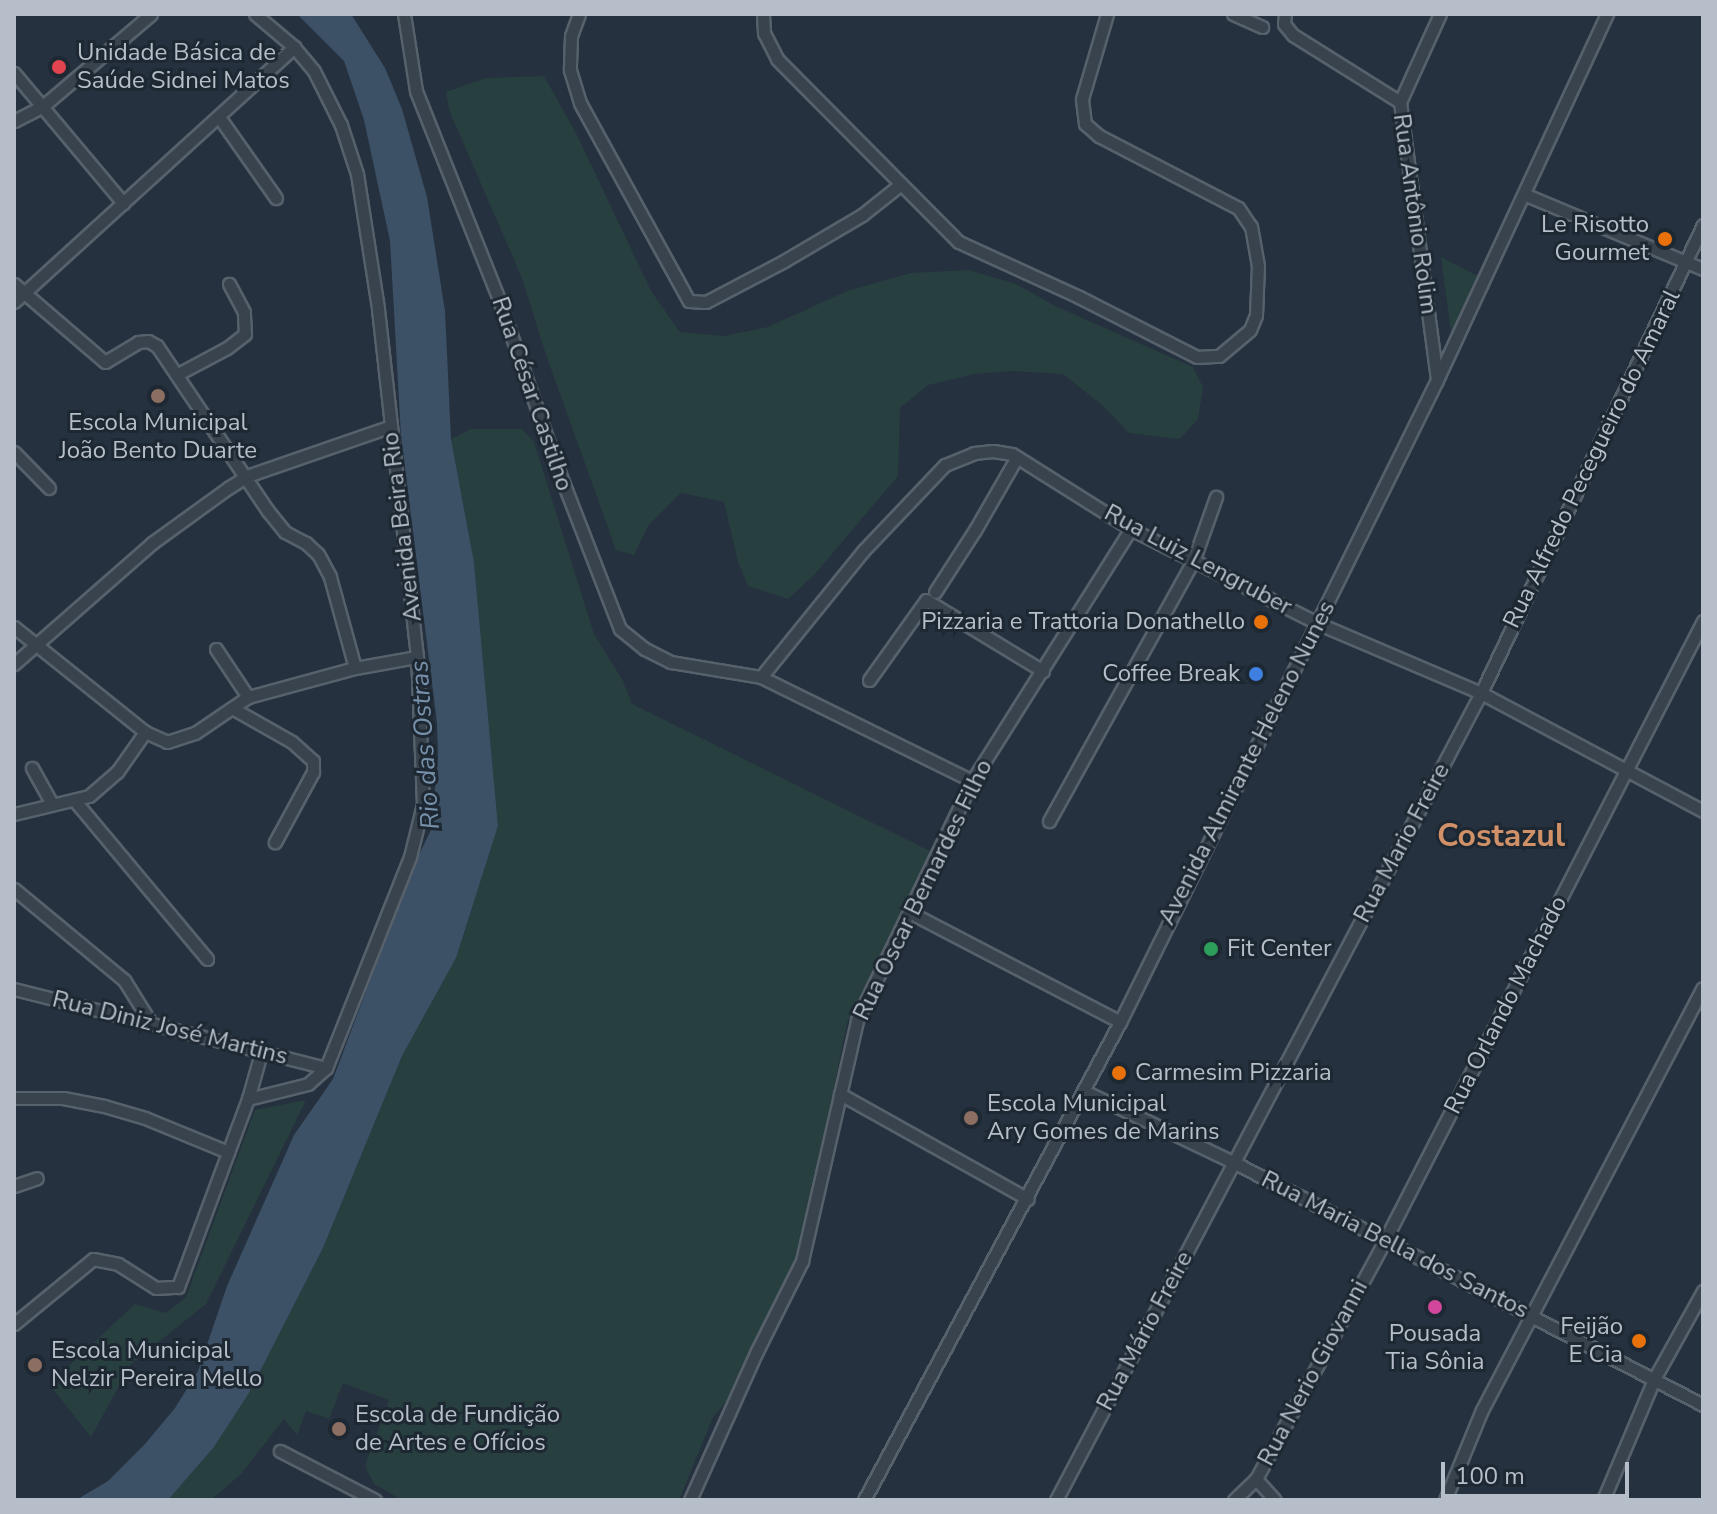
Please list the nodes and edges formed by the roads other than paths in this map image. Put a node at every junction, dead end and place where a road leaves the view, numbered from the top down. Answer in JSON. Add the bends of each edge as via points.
{"nodes":[{"id":1,"x":151,"y":14,"type":"edge"},
{"id":2,"x":255,"y":14,"type":"edge"},
{"id":3,"x":404,"y":14,"type":"edge"},
{"id":4,"x":579,"y":14,"type":"edge"},
{"id":5,"x":763,"y":14,"type":"edge"},
{"id":6,"x":1107,"y":14,"type":"edge"},
{"id":7,"x":1233,"y":14,"type":"edge"},
{"id":8,"x":1285,"y":14,"type":"edge"},
{"id":9,"x":1440,"y":14,"type":"edge"},
{"id":10,"x":1607,"y":14,"type":"edge"},
{"id":11,"x":1262,"y":27,"type":"dead end"},
{"id":12,"x":294,"y":47,"type":"junction"},
{"id":13,"x":14,"y":73,"type":"edge"},
{"id":14,"x":1400,"y":102,"type":"junction"},
{"id":15,"x":43,"y":106,"type":"junction"},
{"id":16,"x":219,"y":117,"type":"junction"},
{"id":17,"x":14,"y":121,"type":"edge"},
{"id":18,"x":901,"y":184,"type":"junction"},
{"id":19,"x":1526,"y":195,"type":"junction"},
{"id":20,"x":276,"y":198,"type":"dead end"},
{"id":21,"x":123,"y":203,"type":"junction"},
{"id":22,"x":1703,"y":225,"type":"edge"},
{"id":23,"x":1687,"y":261,"type":"junction"},
{"id":24,"x":1703,"y":269,"type":"edge"},
{"id":25,"x":229,"y":284,"type":"dead end"},
{"id":26,"x":19,"y":288,"type":"edge"},
{"id":27,"x":14,"y":302,"type":"edge"},
{"id":28,"x":178,"y":374,"type":"junction"},
{"id":29,"x":1437,"y":380,"type":"junction"},
{"id":30,"x":391,"y":426,"type":"junction"},
{"id":31,"x":14,"y":452,"type":"edge"},
{"id":32,"x":1017,"y":457,"type":"junction"},
{"id":33,"x":247,"y":476,"type":"junction"},
{"id":34,"x":49,"y":488,"type":"dead end"},
{"id":35,"x":1216,"y":497,"type":"dead end"},
{"id":36,"x":1131,"y":529,"type":"junction"},
{"id":37,"x":1194,"y":559,"type":"junction"},
{"id":38,"x":935,"y":592,"type":"dead end"},
{"id":39,"x":1703,"y":621,"type":"edge"},
{"id":40,"x":1317,"y":623,"type":"junction"},
{"id":41,"x":14,"y":627,"type":"edge"},
{"id":42,"x":38,"y":646,"type":"junction"},
{"id":43,"x":216,"y":649,"type":"dead end"},
{"id":44,"x":417,"y":657,"type":"junction"},
{"id":45,"x":14,"y":664,"type":"edge"},
{"id":46,"x":355,"y":668,"type":"junction"},
{"id":47,"x":1043,"y":671,"type":"junction"},
{"id":48,"x":761,"y":677,"type":"junction"},
{"id":49,"x":869,"y":680,"type":"dead end"},
{"id":50,"x":1481,"y":693,"type":"junction"},
{"id":51,"x":248,"y":697,"type":"junction"},
{"id":52,"x":232,"y":708,"type":"junction"},
{"id":53,"x":145,"y":732,"type":"junction"},
{"id":54,"x":32,"y":768,"type":"dead end"},
{"id":55,"x":1627,"y":771,"type":"junction"},
{"id":56,"x":972,"y":781,"type":"junction"},
{"id":57,"x":75,"y":801,"type":"junction"},
{"id":58,"x":52,"y":804,"type":"junction"},
{"id":59,"x":1703,"y":811,"type":"edge"},
{"id":60,"x":14,"y":814,"type":"edge"},
{"id":61,"x":1049,"y":821,"type":"dead end"},
{"id":62,"x":275,"y":842,"type":"dead end"},
{"id":63,"x":14,"y":889,"type":"edge"},
{"id":64,"x":909,"y":912,"type":"junction"},
{"id":65,"x":207,"y":959,"type":"dead end"},
{"id":66,"x":1703,"y":988,"type":"edge"},
{"id":67,"x":14,"y":989,"type":"edge"},
{"id":68,"x":149,"y":1020,"type":"junction"},
{"id":69,"x":1120,"y":1022,"type":"junction"},
{"id":70,"x":261,"y":1053,"type":"junction"},
{"id":71,"x":326,"y":1068,"type":"junction"},
{"id":72,"x":1084,"y":1091,"type":"junction"},
{"id":73,"x":840,"y":1094,"type":"junction"},
{"id":74,"x":14,"y":1098,"type":"edge"},
{"id":75,"x":248,"y":1099,"type":"junction"},
{"id":76,"x":228,"y":1152,"type":"junction"},
{"id":77,"x":1235,"y":1163,"type":"junction"},
{"id":78,"x":37,"y":1178,"type":"dead end"},
{"id":79,"x":14,"y":1186,"type":"edge"},
{"id":80,"x":1028,"y":1199,"type":"junction"},
{"id":81,"x":1385,"y":1240,"type":"junction"},
{"id":82,"x":1703,"y":1291,"type":"edge"},
{"id":83,"x":1532,"y":1316,"type":"junction"},
{"id":84,"x":14,"y":1324,"type":"edge"},
{"id":85,"x":1654,"y":1379,"type":"junction"},
{"id":86,"x":1703,"y":1405,"type":"edge"},
{"id":87,"x":280,"y":1451,"type":"dead end"},
{"id":88,"x":1256,"y":1479,"type":"junction"},
{"id":89,"x":375,"y":1500,"type":"edge"},
{"id":90,"x":690,"y":1500,"type":"edge"},
{"id":91,"x":864,"y":1500,"type":"edge"},
{"id":92,"x":1056,"y":1500,"type":"edge"},
{"id":93,"x":1234,"y":1500,"type":"edge"},
{"id":94,"x":1275,"y":1500,"type":"edge"},
{"id":95,"x":1445,"y":1500,"type":"edge"},
{"id":96,"x":1603,"y":1500,"type":"edge"}],
"edges":[{"from":1,"to":15,"type":"street"},
{"from":2,"to":12,"type":"street","name":"Avenida Beira Rio"},
{"from":3,"to":48,"type":"street","name":"Rua César Castilho","via":[[416,91],[620,629],[671,662]]},
{"from":4,"to":18,"type":"street","via":[[571,36],[570,70],[580,103],[689,301],[706,302],[784,261],[862,215]]},
{"from":5,"to":18,"type":"street","via":[[764,33],[777,59]]},
{"from":6,"to":18,"type":"street","via":[[1082,99],[1085,124],[1238,208],[1251,227],[1258,266],[1256,315],[1239,343],[1219,356],[1197,357],[959,242]]},
{"from":7,"to":11,"type":"street"},
{"from":8,"to":14,"type":"street","name":"Rua Antônio Rolim","via":[[1284,24],[1293,35]]},
{"from":9,"to":14,"type":"street"},
{"from":10,"to":19,"type":"street","name":"Avenida Almirante Heleno Nunes"},
{"from":12,"to":16,"type":"street"},
{"from":12,"to":30,"type":"street","name":"Avenida Beira Rio","via":[[314,71],[341,125],[357,174]]},
{"from":13,"to":15,"type":"street"},
{"from":14,"to":29,"type":"street","name":"Rua Antônio Rolim"},
{"from":15,"to":17,"type":"street"},
{"from":15,"to":21,"type":"street"},
{"from":16,"to":20,"type":"street"},
{"from":16,"to":21,"type":"street"},
{"from":19,"to":23,"type":"street"},
{"from":19,"to":29,"type":"street","name":"Avenida Almirante Heleno Nunes"},
{"from":21,"to":26,"type":"street"},
{"from":22,"to":23,"type":"street","name":"Rua Alfredo Pecegueiro do Amaral"},
{"from":23,"to":24,"type":"street"},
{"from":23,"to":50,"type":"street","name":"Rua Alfredo Pecegueiro do Amaral"},
{"from":25,"to":28,"type":"street","via":[[244,312],[245,334]]},
{"from":26,"to":27,"type":"street"},
{"from":26,"to":28,"type":"street","via":[[105,362],[148,341]]},
{"from":28,"to":33,"type":"street"},
{"from":29,"to":40,"type":"street","name":"Avenida Almirante Heleno Nunes"},
{"from":30,"to":33,"type":"street"},
{"from":30,"to":44,"type":"street","name":"Avenida Beira Rio"},
{"from":31,"to":34,"type":"street"},
{"from":32,"to":36,"type":"street","name":"Rua Luiz Lengruber"},
{"from":32,"to":38,"type":"street"},
{"from":32,"to":48,"type":"street","name":"Rua Luiz Lengruber","via":[[974,453],[945,465],[863,551]]},
{"from":33,"to":42,"type":"street","via":[[152,543]]},
{"from":33,"to":46,"type":"street","via":[[285,532],[318,554],[330,577]]},
{"from":35,"to":37,"type":"street"},
{"from":36,"to":37,"type":"street","name":"Rua Luiz Lengruber"},
{"from":36,"to":47,"type":"street","name":"Rua Oscar Bernardes Filho"},
{"from":37,"to":40,"type":"street","name":"Rua Luiz Lengruber"},
{"from":37,"to":61,"type":"street"},
{"from":39,"to":55,"type":"street","name":"Rua Orlando Machado"},
{"from":40,"to":50,"type":"street","name":"Rua Luiz Lengruber"},
{"from":40,"to":69,"type":"street","name":"Avenida Almirante Heleno Nunes"},
{"from":41,"to":42,"type":"street"},
{"from":42,"to":45,"type":"street"},
{"from":42,"to":53,"type":"street"},
{"from":43,"to":51,"type":"street"},
{"from":44,"to":46,"type":"street"},
{"from":44,"to":71,"type":"street","name":"Avenida Beira Rio","via":[[423,804],[410,857]]},
{"from":46,"to":51,"type":"street"},
{"from":47,"to":49,"type":"street","via":[[926,600]]},
{"from":47,"to":56,"type":"street","name":"Rua Oscar Bernardes Filho"},
{"from":48,"to":56,"type":"street","name":"Rua César Castilho"},
{"from":50,"to":55,"type":"street","name":"Rua Luiz Lengruber"},
{"from":50,"to":77,"type":"street","name":"Rua Mario Freire"},
{"from":51,"to":52,"type":"street"},
{"from":52,"to":53,"type":"street","via":[[177,741]]},
{"from":52,"to":62,"type":"street","via":[[292,742],[313,761],[313,772]]},
{"from":53,"to":57,"type":"street","via":[[117,772]]},
{"from":54,"to":58,"type":"street"},
{"from":55,"to":59,"type":"street","name":"Rua Luiz Lengruber"},
{"from":55,"to":81,"type":"street","name":"Rua Orlando Machado"},
{"from":56,"to":64,"type":"street","name":"Rua Oscar Bernardes Filho"},
{"from":57,"to":58,"type":"street"},
{"from":57,"to":65,"type":"street"},
{"from":58,"to":60,"type":"street"},
{"from":63,"to":68,"type":"street","via":[[124,980]]},
{"from":64,"to":69,"type":"street"},
{"from":64,"to":73,"type":"street","name":"Rua Oscar Bernardes Filho","via":[[857,1020]]},
{"from":66,"to":83,"type":"street"},
{"from":67,"to":68,"type":"street","name":"Rua Diniz José Martins"},
{"from":68,"to":70,"type":"street","name":"Rua Diniz José Martins"},
{"from":69,"to":72,"type":"street","name":"Avenida Almirante Heleno Nunes"},
{"from":70,"to":71,"type":"street","name":"Rua Diniz José Martins"},
{"from":70,"to":75,"type":"street"},
{"from":71,"to":75,"type":"street","via":[[308,1084]]},
{"from":72,"to":77,"type":"street","name":"Rua Maria Bella dos Santos"},
{"from":72,"to":80,"type":"street","name":"Avenida Almirante Heleno Nunes"},
{"from":73,"to":80,"type":"street"},
{"from":73,"to":90,"type":"street","name":"Rua Oscar Bernardes Filho","via":[[802,1261]]},
{"from":74,"to":76,"type":"street","via":[[63,1098],[104,1106]]},
{"from":75,"to":76,"type":"street"},
{"from":76,"to":84,"type":"street","via":[[178,1287],[156,1288],[118,1264],[93,1259]]},
{"from":77,"to":81,"type":"street","name":"Rua Maria Bella dos Santos"},
{"from":77,"to":92,"type":"street","name":"Rua Mário Freire"},
{"from":78,"to":79,"type":"street"},
{"from":80,"to":91,"type":"street","name":"Avenida Almirante Heleno Nunes"},
{"from":81,"to":83,"type":"street","name":"Rua Maria Bella dos Santos"},
{"from":81,"to":88,"type":"street","name":"Rua Nerio Giovanni"},
{"from":82,"to":85,"type":"street"},
{"from":83,"to":85,"type":"street","name":"Rua Maria Bella dos Santos"},
{"from":83,"to":95,"type":"street","via":[[1482,1410]]},
{"from":85,"to":86,"type":"street","name":"Rua Maria Bella dos Santos"},
{"from":85,"to":96,"type":"street"},
{"from":87,"to":89,"type":"street"},
{"from":88,"to":93,"type":"street","name":"Rua Nerio Giovanni"},
{"from":88,"to":94,"type":"street"}]}
